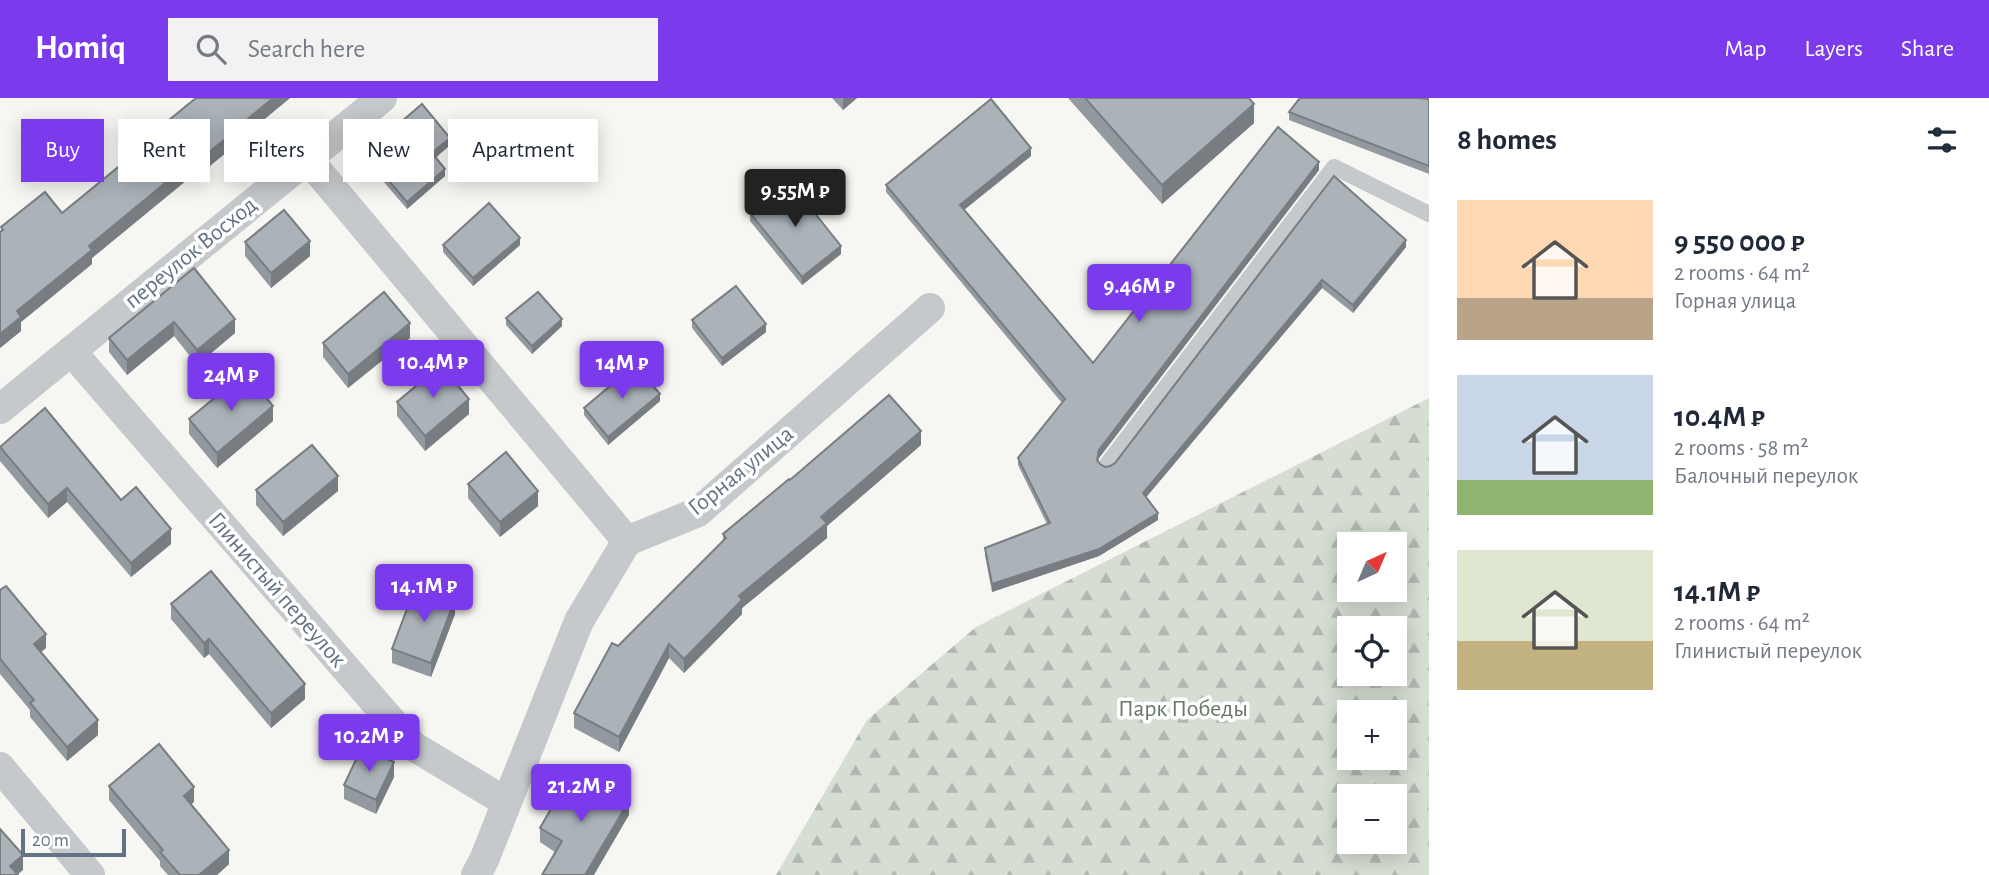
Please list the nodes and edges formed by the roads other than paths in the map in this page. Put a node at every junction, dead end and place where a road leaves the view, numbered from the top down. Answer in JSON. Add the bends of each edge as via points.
{"nodes":[{"id":1,"x":382,"y":98,"type":"edge"},
{"id":2,"x":329,"y":140,"type":"edge"},
{"id":3,"x":278,"y":182,"type":"edge"},
{"id":4,"x":327,"y":182,"type":"edge"},
{"id":5,"x":1429,"y":214,"type":"edge"},
{"id":6,"x":930,"y":308,"type":"dead end"},
{"id":7,"x":71,"y":351,"type":"junction"},
{"id":8,"x":0,"y":409,"type":"edge"},
{"id":9,"x":1107,"y":464,"type":"edge"},
{"id":10,"x":627,"y":541,"type":"junction"},
{"id":11,"x":0,"y":767,"type":"edge"},
{"id":12,"x":506,"y":802,"type":"junction"},
{"id":13,"x":90,"y":875,"type":"edge"},
{"id":14,"x":476,"y":875,"type":"edge"}],
"edges":[{"from":1,"to":2,"type":"street","name":"переулок Восход"},
{"from":3,"to":7,"type":"street","name":"переулок Восход"},
{"from":4,"to":10,"type":"street"},
{"from":5,"to":9,"type":"lane","via":[[1334,167]]},
{"from":6,"to":10,"type":"street","name":"Горная улица","via":[[698,512]]},
{"from":7,"to":8,"type":"street","name":"переулок Восход"},
{"from":7,"to":12,"type":"street","name":"Глинистый переулок","via":[[413,746]]},
{"from":10,"to":12,"type":"street","via":[[579,621]]},
{"from":11,"to":13,"type":"street"},
{"from":12,"to":14,"type":"street"}]}
